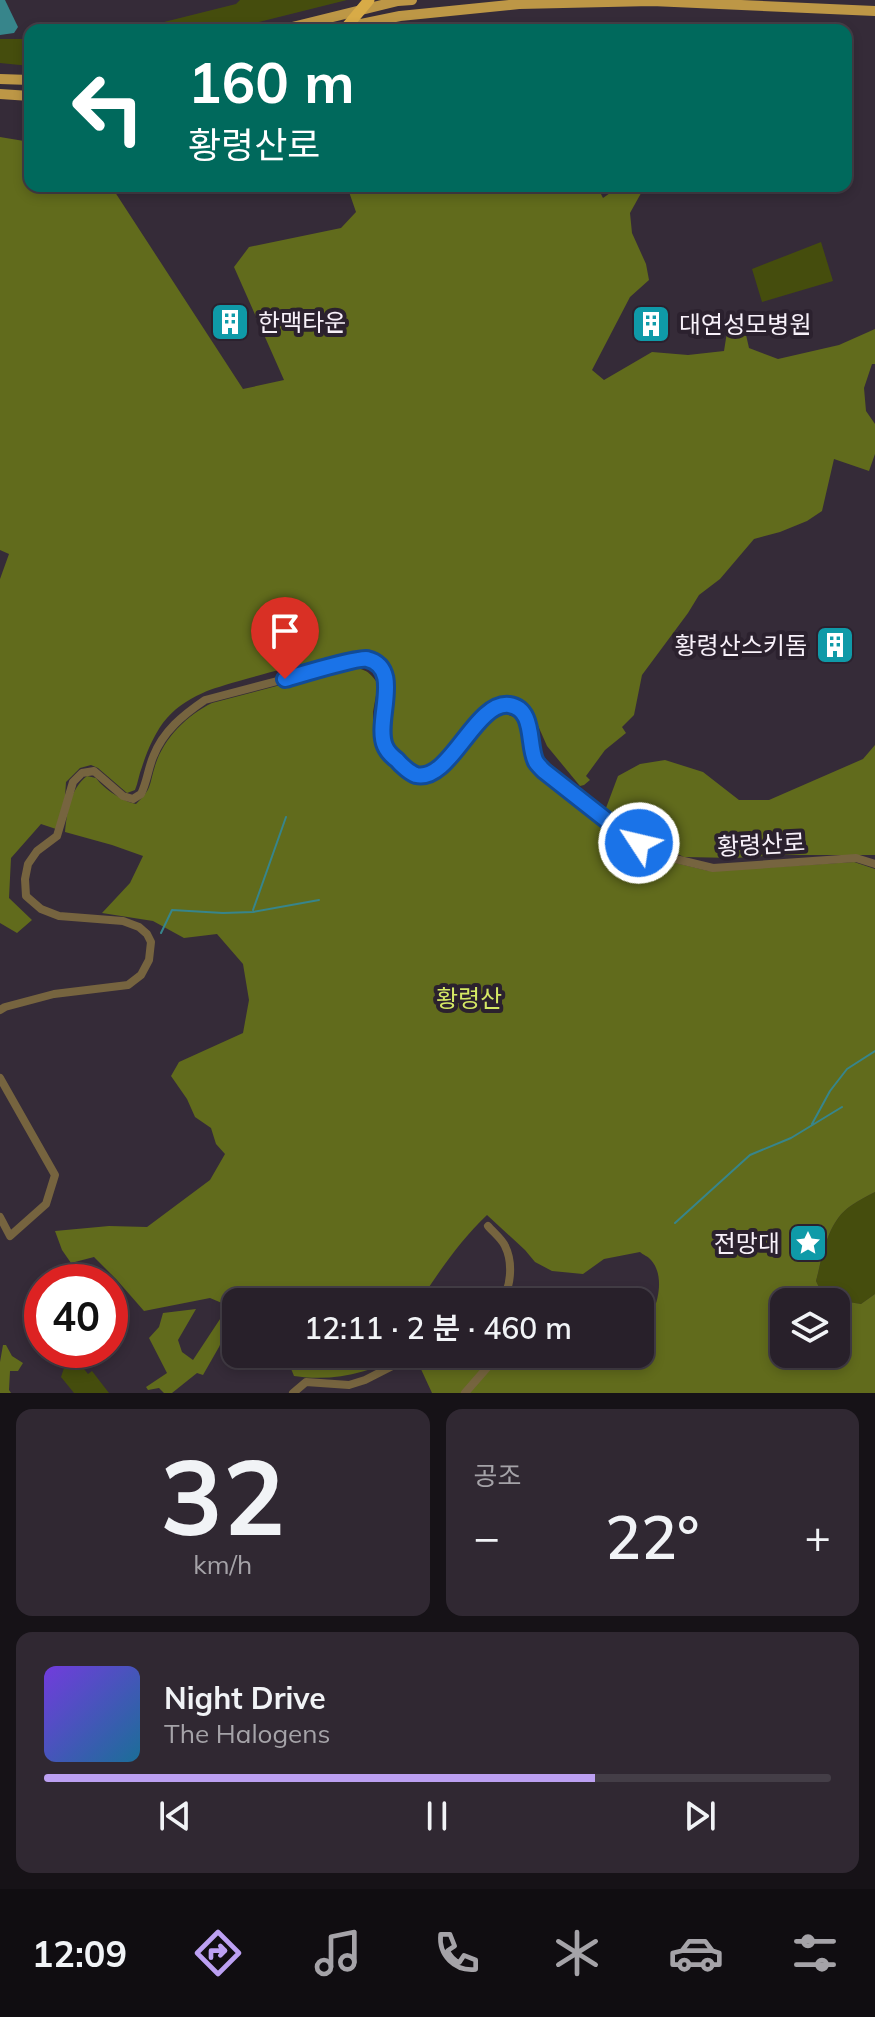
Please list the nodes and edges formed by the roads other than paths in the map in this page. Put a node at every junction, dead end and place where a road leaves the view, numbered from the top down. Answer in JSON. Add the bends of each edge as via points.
{"nodes":[{"id":1,"x":369,"y":0,"type":"edge"},
{"id":2,"x":412,"y":0,"type":"edge"},
{"id":3,"x":515,"y":2,"type":"edge"},
{"id":4,"x":875,"y":11,"type":"edge"},
{"id":5,"x":304,"y":24,"type":"edge"},
{"id":6,"x":349,"y":24,"type":"edge"},
{"id":7,"x":361,"y":24,"type":"edge"},
{"id":8,"x":0,"y":79,"type":"edge"},
{"id":9,"x":24,"y":80,"type":"edge"},
{"id":10,"x":0,"y":94,"type":"edge"},
{"id":11,"x":24,"y":96,"type":"edge"},
{"id":12,"x":875,"y":864,"type":"edge"},
{"id":13,"x":0,"y":1010,"type":"edge"},
{"id":14,"x":0,"y":1078,"type":"edge"},
{"id":15,"x":0,"y":1219,"type":"edge"},
{"id":16,"x":488,"y":1226,"type":"dead end"},
{"id":17,"x":508,"y":1288,"type":"edge"},
{"id":18,"x":389,"y":1368,"type":"edge"},
{"id":19,"x":487,"y":1368,"type":"edge"},
{"id":20,"x":293,"y":1393,"type":"edge"},
{"id":21,"x":465,"y":1393,"type":"edge"}],
"edges":[{"from":1,"to":6,"type":"highway","bridge":true},
{"from":2,"to":5,"type":"main road"},
{"from":3,"to":4,"type":"main road","via":[[652,1]]},
{"from":3,"to":7,"type":"main road"},
{"from":8,"to":9,"type":"main road"},
{"from":10,"to":11,"type":"main road"},
{"from":12,"to":13,"type":"street","name":"황령산로","via":[[856,858],[713,868],[659,855],[544,771],[535,760],[526,719],[514,706],[489,712],[431,774],[415,775],[385,747],[386,673],[365,658],[205,700],[161,739],[141,794],[133,799],[94,771],[82,773],[73,782],[57,836],[28,864],[26,896],[59,916],[139,927],[151,942],[149,960],[128,985],[54,994]]},
{"from":14,"to":15,"type":"street","via":[[55,1175],[46,1204],[10,1236]]},
{"from":16,"to":17,"type":"street","via":[[506,1247]]},
{"from":18,"to":20,"type":"street","via":[[349,1385],[306,1382]]},
{"from":19,"to":21,"type":"street"}]}
